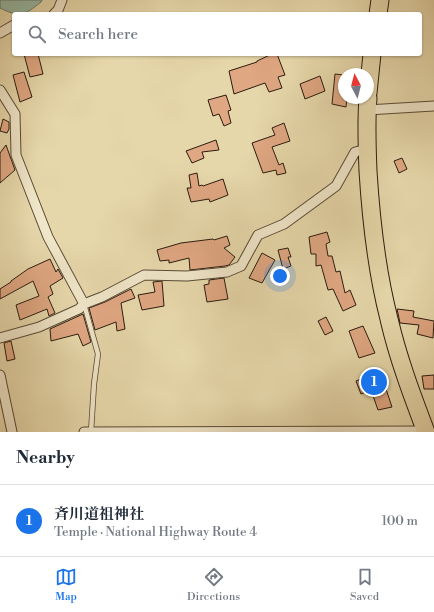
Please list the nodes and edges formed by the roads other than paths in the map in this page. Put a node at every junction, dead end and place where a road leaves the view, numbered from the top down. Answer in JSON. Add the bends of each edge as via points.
{"nodes":[{"id":1,"x":62,"y":0,"type":"edge"},
{"id":2,"x":380,"y":0,"type":"edge"},
{"id":3,"x":56,"y":12,"type":"edge"},
{"id":4,"x":378,"y":12,"type":"edge"},
{"id":5,"x":12,"y":26,"type":"edge"},
{"id":6,"x":0,"y":33,"type":"edge"},
{"id":7,"x":372,"y":56,"type":"edge"},
{"id":8,"x":370,"y":68,"type":"edge"},
{"id":9,"x":0,"y":90,"type":"edge"},
{"id":10,"x":374,"y":101,"type":"edge"},
{"id":11,"x":367,"y":104,"type":"edge"},
{"id":12,"x":434,"y":106,"type":"edge"},
{"id":13,"x":367,"y":149,"type":"junction"},
{"id":14,"x":84,"y":304,"type":"junction"},
{"id":15,"x":0,"y":338,"type":"edge"},
{"id":16,"x":0,"y":375,"type":"edge"},
{"id":17,"x":12,"y":432,"type":"edge"},
{"id":18,"x":84,"y":432,"type":"edge"},
{"id":19,"x":97,"y":432,"type":"edge"},
{"id":20,"x":272,"y":432,"type":"edge"},
{"id":21,"x":429,"y":432,"type":"edge"}],
"edges":[{"from":1,"to":3,"type":"street"},
{"from":2,"to":4,"type":"highway"},
{"from":5,"to":6,"type":"street"},
{"from":7,"to":8,"type":"highway"},
{"from":9,"to":14,"type":"street","via":[[15,114],[16,155],[48,237]]},
{"from":10,"to":12,"type":"street"},
{"from":11,"to":13,"type":"highway"},
{"from":13,"to":14,"type":"street","via":[[355,152],[336,186],[284,224],[258,235],[241,266],[227,272],[187,276],[144,275]]},
{"from":13,"to":21,"type":"highway","via":[[376,250],[388,319],[402,368]]},
{"from":14,"to":15,"type":"street","via":[[79,309],[39,327]]},
{"from":14,"to":19,"type":"lane","via":[[98,354],[94,384]]},
{"from":16,"to":17,"type":"street"},
{"from":18,"to":19,"type":"street"},
{"from":19,"to":20,"type":"street"},
{"from":20,"to":21,"type":"street"}]}
